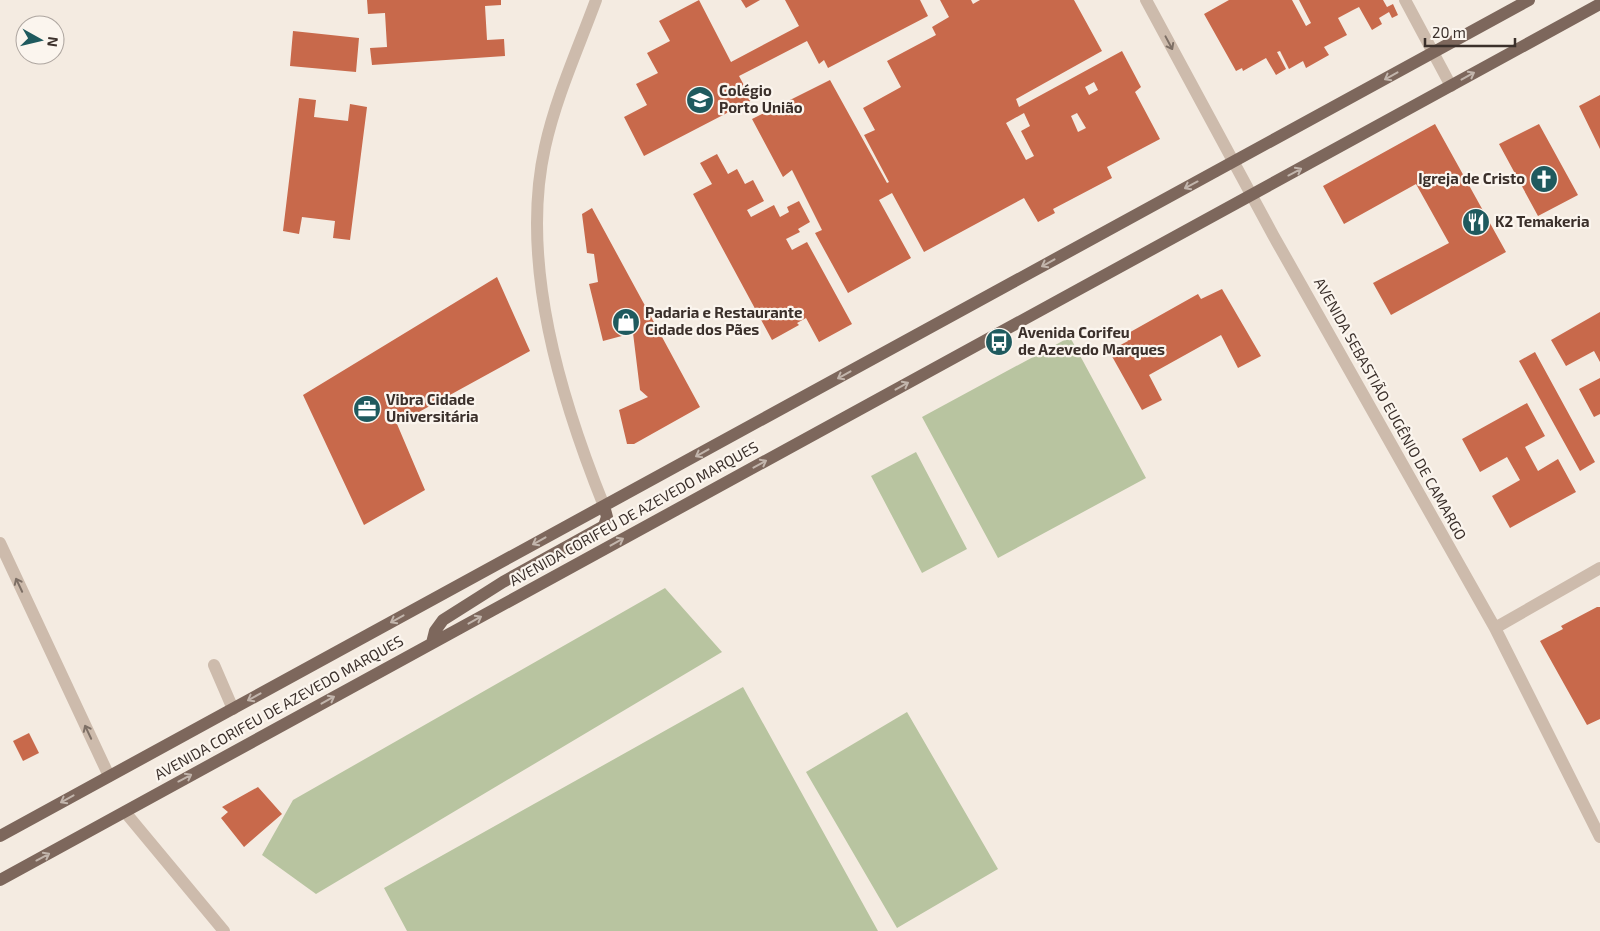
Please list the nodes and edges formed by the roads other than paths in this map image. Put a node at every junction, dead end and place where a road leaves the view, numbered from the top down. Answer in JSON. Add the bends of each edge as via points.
{"nodes":[{"id":1,"x":596,"y":0,"type":"edge"},
{"id":2,"x":1146,"y":0,"type":"edge"},
{"id":3,"x":1405,"y":0,"type":"edge"},
{"id":4,"x":1529,"y":0,"type":"edge"},
{"id":5,"x":1600,"y":4,"type":"edge"},
{"id":6,"x":1434,"y":52,"type":"junction"},
{"id":7,"x":1451,"y":86,"type":"junction"},
{"id":8,"x":1234,"y":162,"type":"junction"},
{"id":9,"x":1252,"y":195,"type":"junction"},
{"id":10,"x":604,"y":506,"type":"junction"},
{"id":11,"x":0,"y":543,"type":"edge"},
{"id":12,"x":1600,"y":568,"type":"edge"},
{"id":13,"x":1495,"y":628,"type":"junction"},
{"id":14,"x":432,"y":643,"type":"junction"},
{"id":15,"x":214,"y":665,"type":"dead end"},
{"id":16,"x":232,"y":709,"type":"junction"},
{"id":17,"x":109,"y":776,"type":"junction"},
{"id":18,"x":125,"y":812,"type":"junction"},
{"id":19,"x":0,"y":836,"type":"edge"},
{"id":20,"x":1600,"y":837,"type":"edge"},
{"id":21,"x":0,"y":880,"type":"edge"},
{"id":22,"x":224,"y":931,"type":"edge"}],
"edges":[{"from":1,"to":10,"type":"street","via":[[563,86],[545,148],[536,220],[544,296],[558,368],[586,461]]},
{"from":2,"to":8,"type":"street","name":"AVENIDA SEBASTIÃO EUGÊNIO DE CAMARGO","one_way":true},
{"from":3,"to":6,"type":"street"},
{"from":4,"to":6,"type":"main road","name":"AVENIDA CORIFEU DE AZEVEDO MARQUES"},
{"from":7,"to":5,"type":"main road","name":"AVENIDA CORIFEU DE AZEVEDO MARQUES","one_way":true},
{"from":6,"to":7,"type":"street"},
{"from":6,"to":8,"type":"main road","name":"AVENIDA CORIFEU DE AZEVEDO MARQUES","one_way":true},
{"from":9,"to":7,"type":"main road","name":"AVENIDA CORIFEU DE AZEVEDO MARQUES","one_way":true},
{"from":8,"to":9,"type":"street","name":"AVENIDA SEBASTIÃO EUGÊNIO DE CAMARGO"},
{"from":8,"to":10,"type":"main road","name":"AVENIDA CORIFEU DE AZEVEDO MARQUES","one_way":true},
{"from":9,"to":13,"type":"street","name":"AVENIDA SEBASTIÃO EUGÊNIO DE CAMARGO"},
{"from":14,"to":9,"type":"main road","name":"AVENIDA CORIFEU DE AZEVEDO MARQUES","one_way":true},
{"from":10,"to":14,"type":"main road","via":[[607,517],[604,526],[443,620]]},
{"from":10,"to":16,"type":"main road","name":"AVENIDA CORIFEU DE AZEVEDO MARQUES","one_way":true},
{"from":17,"to":11,"type":"street","one_way":true},
{"from":12,"to":13,"type":"street"},
{"from":13,"to":20,"type":"street","name":"AVENIDA SEBASTIÃO EUGÊNIO DE CAMARGO"},
{"from":18,"to":14,"type":"main road","name":"AVENIDA CORIFEU DE AZEVEDO MARQUES","one_way":true},
{"from":15,"to":16,"type":"street"},
{"from":16,"to":17,"type":"main road","name":"AVENIDA CORIFEU DE AZEVEDO MARQUES"},
{"from":17,"to":19,"type":"main road","name":"AVENIDA CORIFEU DE AZEVEDO MARQUES","one_way":true},
{"from":21,"to":18,"type":"main road","name":"AVENIDA CORIFEU DE AZEVEDO MARQUES","one_way":true},
{"from":18,"to":22,"type":"street"}]}
